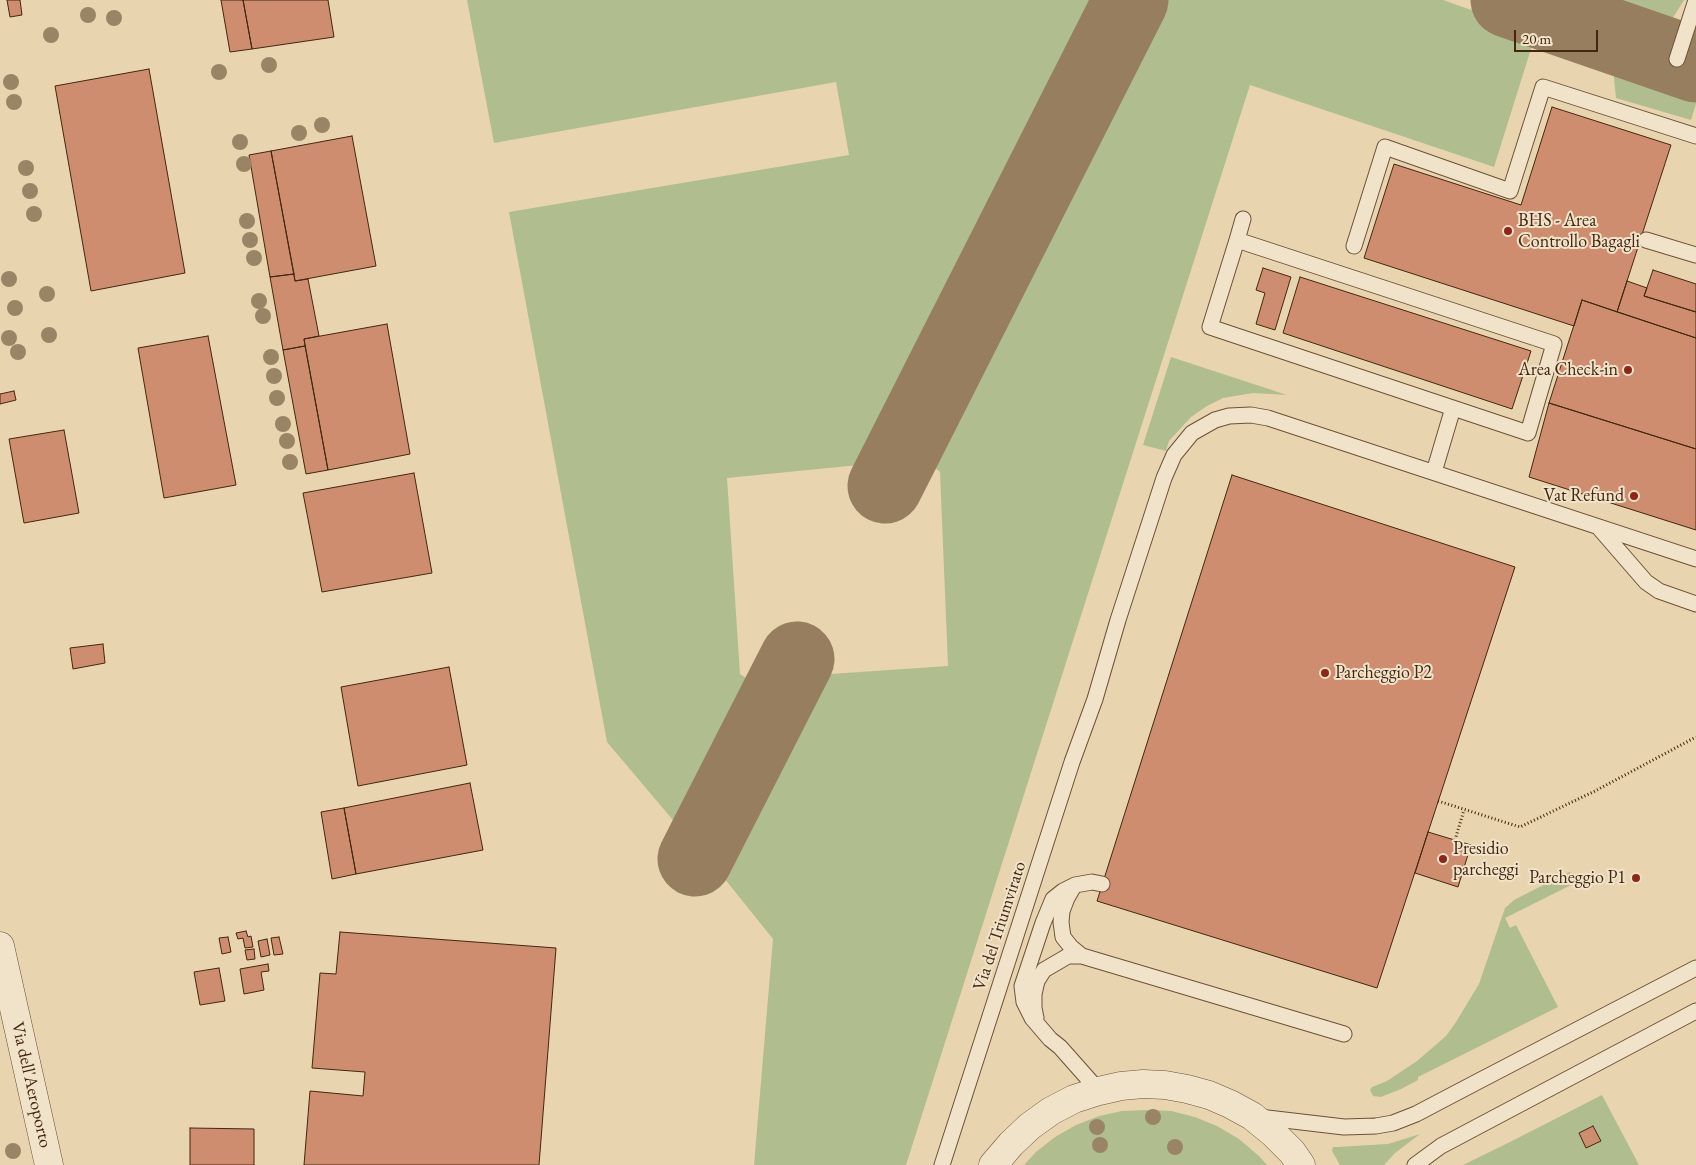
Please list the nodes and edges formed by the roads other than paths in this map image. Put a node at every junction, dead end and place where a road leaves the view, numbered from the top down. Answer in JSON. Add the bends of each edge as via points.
{"nodes":[{"id":1,"x":1696,"y":0,"type":"edge"},
{"id":2,"x":1677,"y":59,"type":"dead end"},
{"id":3,"x":1696,"y":136,"type":"edge"},
{"id":4,"x":1243,"y":219,"type":"dead end"},
{"id":5,"x":1237,"y":240,"type":"junction"},
{"id":6,"x":1646,"y":240,"type":"dead end"},
{"id":7,"x":1354,"y":246,"type":"dead end"},
{"id":8,"x":1696,"y":255,"type":"edge"},
{"id":9,"x":1453,"y":408,"type":"junction"},
{"id":10,"x":1434,"y":472,"type":"junction"},
{"id":11,"x":1599,"y":528,"type":"junction"},
{"id":12,"x":1696,"y":559,"type":"edge"},
{"id":13,"x":1696,"y":604,"type":"edge"},
{"id":14,"x":1102,"y":884,"type":"dead end"},
{"id":15,"x":1075,"y":885,"type":"junction"},
{"id":16,"x":0,"y":946,"type":"edge"},
{"id":17,"x":1082,"y":956,"type":"junction"},
{"id":18,"x":1696,"y":968,"type":"edge"},
{"id":19,"x":1696,"y":1011,"type":"edge"},
{"id":20,"x":1038,"y":1027,"type":"junction"},
{"id":21,"x":1344,"y":1034,"type":"dead end"},
{"id":22,"x":1099,"y":1091,"type":"junction"},
{"id":23,"x":1252,"y":1116,"type":"junction"},
{"id":24,"x":49,"y":1165,"type":"edge"},
{"id":25,"x":942,"y":1165,"type":"edge"},
{"id":26,"x":993,"y":1165,"type":"edge"},
{"id":27,"x":1301,"y":1165,"type":"edge"},
{"id":28,"x":1414,"y":1165,"type":"edge"}],
"edges":[{"from":1,"to":2,"type":"lane"},
{"from":3,"to":7,"type":"lane","via":[[1543,87],[1510,191],[1385,147]]},
{"from":4,"to":5,"type":"lane"},
{"from":5,"to":9,"type":"lane","via":[[1210,327]]},
{"from":5,"to":9,"type":"lane","via":[[1554,344],[1528,434]]},
{"from":6,"to":8,"type":"lane"},
{"from":9,"to":10,"type":"lane"},
{"from":10,"to":11,"type":"lane","name":"Via del Triumvirato"},
{"from":10,"to":25,"type":"lane","name":"Via del Triumvirato","via":[[1251,415],[1215,420],[1192,432],[1174,455]]},
{"from":11,"to":12,"type":"lane","name":"Via del Triumvirato"},
{"from":11,"to":13,"type":"lane","via":[[1646,582],[1659,591]]},
{"from":14,"to":15,"type":"lane"},
{"from":15,"to":17,"type":"lane","via":[[1062,911],[1061,922],[1063,937]]},
{"from":15,"to":20,"type":"lane","via":[[1053,899],[1022,986],[1024,1002]]},
{"from":16,"to":24,"type":"street","name":"Via dell'Aeroporto"},
{"from":17,"to":20,"type":"lane","via":[[1068,956],[1058,961],[1044,970],[1037,981],[1034,1008]]},
{"from":17,"to":21,"type":"lane"},
{"from":18,"to":23,"type":"lane","via":[[1393,1123],[1352,1126]]},
{"from":19,"to":28,"type":"lane","via":[[1434,1150]]},
{"from":20,"to":22,"type":"lane"},
{"from":22,"to":23,"type":"street","via":[[1143,1084],[1165,1085],[1209,1095]]},
{"from":22,"to":26,"type":"street","via":[[1074,1099],[1030,1126]]},
{"from":23,"to":27,"type":"street","via":[[1292,1152]]}]}
